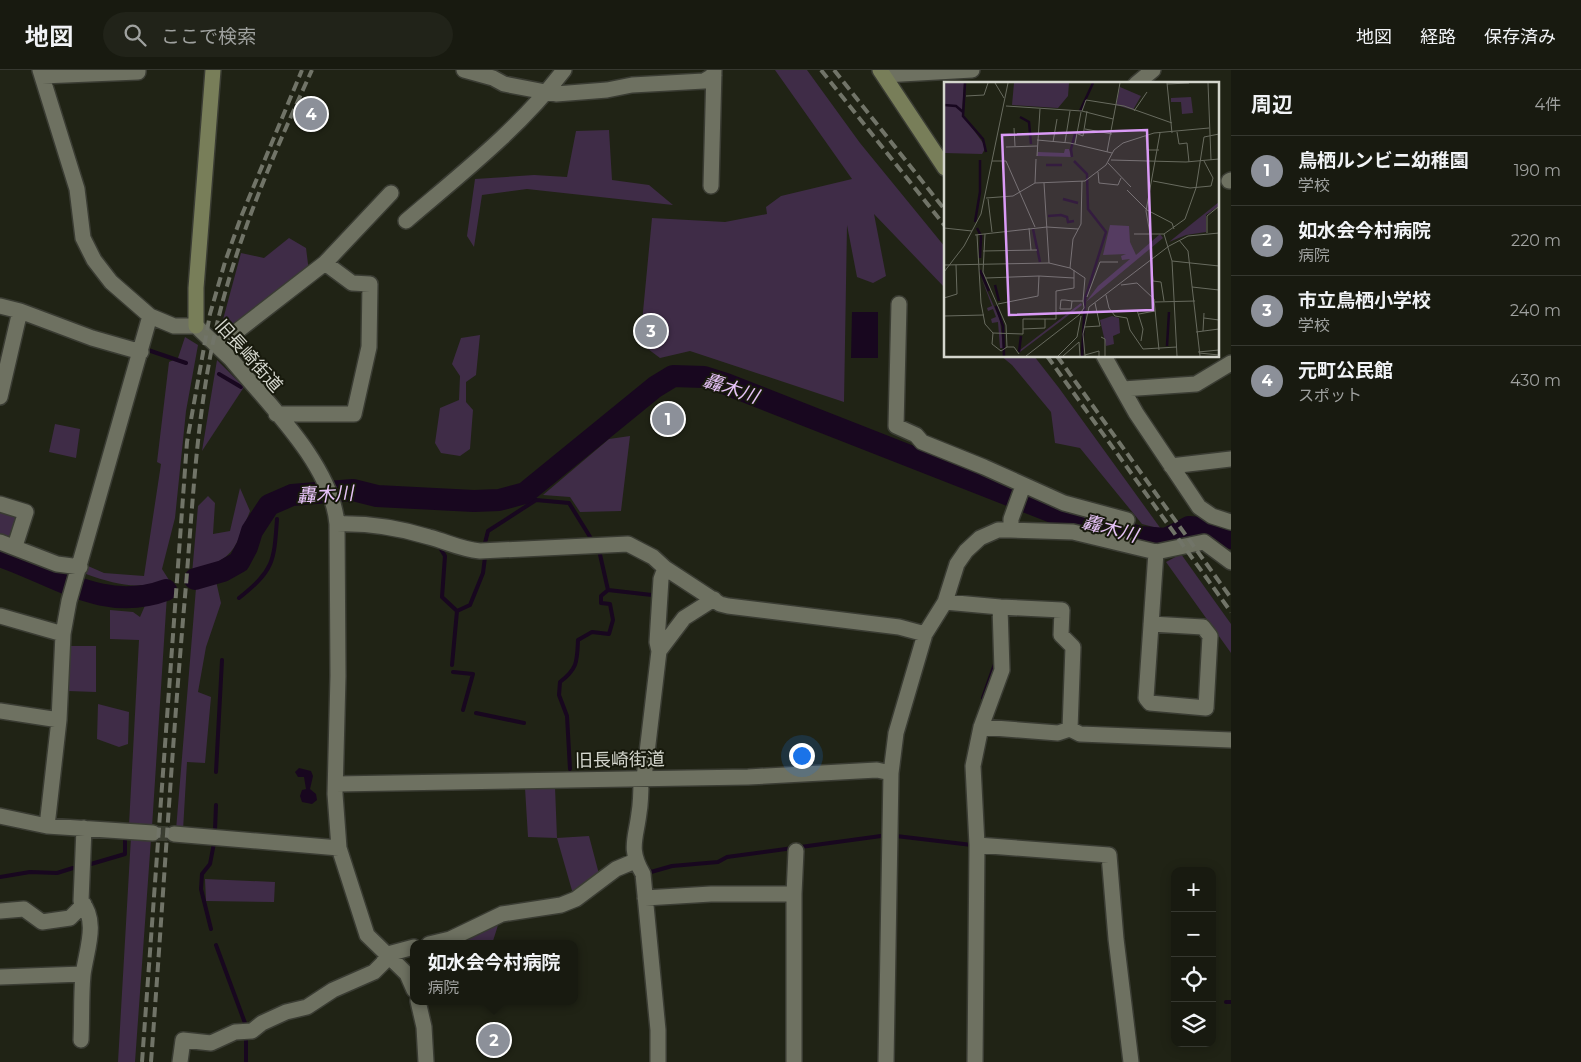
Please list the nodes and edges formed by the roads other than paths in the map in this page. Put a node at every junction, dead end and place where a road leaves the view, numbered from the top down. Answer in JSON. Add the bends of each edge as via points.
{"nodes":[{"id":1,"x":138,"y":70,"type":"edge"},
{"id":2,"x":213,"y":70,"type":"edge"},
{"id":3,"x":464,"y":70,"type":"edge"},
{"id":4,"x":564,"y":70,"type":"edge"},
{"id":5,"x":972,"y":70,"type":"edge"},
{"id":6,"x":1153,"y":70,"type":"edge"},
{"id":7,"x":714,"y":72,"type":"edge"},
{"id":8,"x":41,"y":73,"type":"edge"},
{"id":9,"x":882,"y":73,"type":"edge"},
{"id":10,"x":1138,"y":82,"type":"edge"},
{"id":11,"x":548,"y":92,"type":"junction"},
{"id":12,"x":944,"y":166,"type":"edge"},
{"id":13,"x":711,"y":186,"type":"dead end"},
{"id":14,"x":391,"y":193,"type":"dead end"},
{"id":15,"x":406,"y":221,"type":"dead end"},
{"id":16,"x":325,"y":263,"type":"junction"},
{"id":17,"x":899,"y":304,"type":"dead end"},
{"id":18,"x":0,"y":306,"type":"edge"},
{"id":19,"x":20,"y":310,"type":"junction"},
{"id":20,"x":150,"y":316,"type":"junction"},
{"id":21,"x":196,"y":326,"type":"junction"},
{"id":22,"x":218,"y":346,"type":"junction"},
{"id":23,"x":141,"y":352,"type":"junction"},
{"id":24,"x":1105,"y":358,"type":"edge"},
{"id":25,"x":1231,"y":363,"type":"edge"},
{"id":26,"x":1123,"y":389,"type":"junction"},
{"id":27,"x":0,"y":397,"type":"edge"},
{"id":28,"x":276,"y":414,"type":"junction"},
{"id":29,"x":1231,"y":459,"type":"edge"},
{"id":30,"x":1171,"y":466,"type":"junction"},
{"id":31,"x":1023,"y":486,"type":"junction"},
{"id":32,"x":0,"y":504,"type":"edge"},
{"id":33,"x":1128,"y":520,"type":"dead end"},
{"id":34,"x":1231,"y":522,"type":"edge"},
{"id":35,"x":337,"y":524,"type":"junction"},
{"id":36,"x":1011,"y":530,"type":"junction"},
{"id":37,"x":7,"y":544,"type":"edge"},
{"id":38,"x":1156,"y":552,"type":"junction"},
{"id":39,"x":1231,"y":562,"type":"edge"},
{"id":40,"x":80,"y":567,"type":"junction"},
{"id":41,"x":665,"y":568,"type":"junction"},
{"id":42,"x":714,"y":599,"type":"junction"},
{"id":43,"x":945,"y":602,"type":"junction"},
{"id":44,"x":1000,"y":606,"type":"junction"},
{"id":45,"x":0,"y":616,"type":"edge"},
{"id":46,"x":1150,"y":624,"type":"junction"},
{"id":47,"x":64,"y":634,"type":"junction"},
{"id":48,"x":925,"y":634,"type":"junction"},
{"id":49,"x":659,"y":650,"type":"junction"},
{"id":50,"x":0,"y":711,"type":"edge"},
{"id":51,"x":59,"y":720,"type":"junction"},
{"id":52,"x":981,"y":727,"type":"junction"},
{"id":53,"x":1070,"y":729,"type":"junction"},
{"id":54,"x":1231,"y":740,"type":"edge"},
{"id":55,"x":891,"y":772,"type":"junction"},
{"id":56,"x":642,"y":778,"type":"junction"},
{"id":57,"x":336,"y":784,"type":"junction"},
{"id":58,"x":0,"y":816,"type":"edge"},
{"id":59,"x":47,"y":826,"type":"junction"},
{"id":60,"x":84,"y":828,"type":"junction"},
{"id":61,"x":153,"y":833,"type":"tunnel mouth"},
{"id":62,"x":174,"y":834,"type":"tunnel mouth"},
{"id":63,"x":977,"y":845,"type":"junction"},
{"id":64,"x":339,"y":848,"type":"junction"},
{"id":65,"x":796,"y":851,"type":"dead end"},
{"id":66,"x":635,"y":861,"type":"junction"},
{"id":67,"x":794,"y":894,"type":"junction"},
{"id":68,"x":645,"y":898,"type":"junction"},
{"id":69,"x":84,"y":904,"type":"junction"},
{"id":70,"x":0,"y":911,"type":"edge"},
{"id":71,"x":446,"y":940,"type":"edge"},
{"id":72,"x":410,"y":948,"type":"edge"},
{"id":73,"x":388,"y":954,"type":"junction"},
{"id":74,"x":83,"y":974,"type":"junction"},
{"id":75,"x":0,"y":977,"type":"edge"},
{"id":76,"x":410,"y":979,"type":"edge"},
{"id":77,"x":419,"y":1005,"type":"edge"},
{"id":78,"x":81,"y":1040,"type":"dead end"},
{"id":79,"x":180,"y":1062,"type":"edge"},
{"id":80,"x":426,"y":1062,"type":"edge"},
{"id":81,"x":658,"y":1062,"type":"edge"},
{"id":82,"x":794,"y":1062,"type":"edge"},
{"id":83,"x":886,"y":1062,"type":"edge"},
{"id":84,"x":975,"y":1062,"type":"edge"},
{"id":85,"x":1131,"y":1062,"type":"edge"}],
"edges":[{"from":1,"to":8,"type":"street"},
{"from":2,"to":21,"type":"street","via":[[196,288]]},
{"from":3,"to":11,"type":"street","via":[[504,84]]},
{"from":4,"to":11,"type":"street"},
{"from":5,"to":9,"type":"street"},
{"from":6,"to":10,"type":"street"},
{"from":7,"to":11,"type":"street","via":[[704,81],[632,84],[608,90],[556,94]]},
{"from":7,"to":13,"type":"street"},
{"from":8,"to":20,"type":"street","name":"旧長崎街道","via":[[77,189],[83,238],[94,260],[111,282]]},
{"from":9,"to":12,"type":"street"},
{"from":11,"to":15,"type":"street","via":[[489,150]]},
{"from":14,"to":16,"type":"street"},
{"from":16,"to":22,"type":"street"},
{"from":16,"to":28,"type":"street","via":[[352,283],[370,284],[369,347],[354,414]]},
{"from":17,"to":31,"type":"street","via":[[896,426],[916,435],[922,442]]},
{"from":18,"to":19,"type":"street"},
{"from":19,"to":23,"type":"street","via":[[92,338]]},
{"from":19,"to":27,"type":"street"},
{"from":20,"to":21,"type":"street","name":"旧長崎街道","via":[[174,326]]},
{"from":20,"to":23,"type":"street"},
{"from":21,"to":22,"type":"street","name":"旧長崎街道"},
{"from":22,"to":28,"type":"street","name":"旧長崎街道"},
{"from":23,"to":40,"type":"street"},
{"from":24,"to":26,"type":"street"},
{"from":25,"to":26,"type":"street","via":[[1196,384]]},
{"from":26,"to":30,"type":"street"},
{"from":28,"to":35,"type":"street","name":"旧長崎街道","via":[[326,481],[336,508]]},
{"from":29,"to":30,"type":"street"},
{"from":30,"to":34,"type":"street","via":[[1199,507],[1212,516]]},
{"from":31,"to":33,"type":"street","via":[[1064,503]]},
{"from":31,"to":36,"type":"street"},
{"from":32,"to":37,"type":"street","via":[[26,512]]},
{"from":35,"to":41,"type":"street","via":[[397,528],[462,549],[480,551],[622,543],[653,557]]},
{"from":35,"to":57,"type":"street"},
{"from":36,"to":38,"type":"street","via":[[1072,532]]},
{"from":36,"to":43,"type":"street","via":[[998,530],[980,538],[966,551],[957,564]]},
{"from":37,"to":40,"type":"street","via":[[56,564]]},
{"from":38,"to":39,"type":"street","via":[[1204,542]]},
{"from":38,"to":46,"type":"street"},
{"from":40,"to":47,"type":"street"},
{"from":41,"to":42,"type":"street"},
{"from":41,"to":49,"type":"street","via":[[661,579]]},
{"from":42,"to":48,"type":"street","via":[[728,606],[899,627]]},
{"from":42,"to":49,"type":"street","via":[[684,618]]},
{"from":43,"to":44,"type":"street"},
{"from":43,"to":48,"type":"street"},
{"from":44,"to":52,"type":"street","via":[[1002,670]]},
{"from":44,"to":53,"type":"street","via":[[1062,610],[1061,635],[1073,647]]},
{"from":45,"to":47,"type":"street"},
{"from":46,"to":46,"type":"street","via":[[1146,698],[1150,703],[1206,708],[1210,636],[1203,627]]},
{"from":47,"to":51,"type":"street"},
{"from":48,"to":55,"type":"street","via":[[896,733]]},
{"from":49,"to":56,"type":"street"},
{"from":50,"to":51,"type":"street"},
{"from":51,"to":59,"type":"street"},
{"from":52,"to":53,"type":"street","via":[[1058,733]]},
{"from":52,"to":63,"type":"street","via":[[973,766]]},
{"from":53,"to":54,"type":"street","via":[[1080,734]]},
{"from":55,"to":56,"type":"street","name":"旧長崎街道"},
{"from":55,"to":83,"type":"street"},
{"from":56,"to":57,"type":"street","name":"旧長崎街道"},
{"from":56,"to":66,"type":"street","via":[[633,846]]},
{"from":57,"to":64,"type":"street"},
{"from":58,"to":59,"type":"street"},
{"from":59,"to":60,"type":"street"},
{"from":60,"to":61,"type":"street"},
{"from":60,"to":69,"type":"street","via":[[81,901]]},
{"from":62,"to":64,"type":"street"},
{"from":63,"to":84,"type":"street"},
{"from":63,"to":85,"type":"street","via":[[1110,855],[1116,939]]},
{"from":64,"to":73,"type":"street","via":[[361,924],[367,935]]},
{"from":65,"to":67,"type":"street"},
{"from":66,"to":68,"type":"street","via":[[642,874]]},
{"from":66,"to":71,"type":"street","via":[[616,869],[562,905],[502,914]]},
{"from":67,"to":68,"type":"street"},
{"from":67,"to":82,"type":"street"},
{"from":68,"to":81,"type":"street","via":[[658,1030]]},
{"from":69,"to":70,"type":"street","via":[[70,918],[42,922],[24,909]]},
{"from":69,"to":74,"type":"street","via":[[88,909],[90,943]]},
{"from":72,"to":73,"type":"street"},
{"from":73,"to":76,"type":"street"},
{"from":73,"to":79,"type":"street","via":[[374,972],[333,990],[307,1007],[262,1022],[252,1031],[235,1032],[211,1043],[182,1040]]},
{"from":74,"to":75,"type":"street"},
{"from":74,"to":78,"type":"street"},
{"from":77,"to":80,"type":"street"}]}
